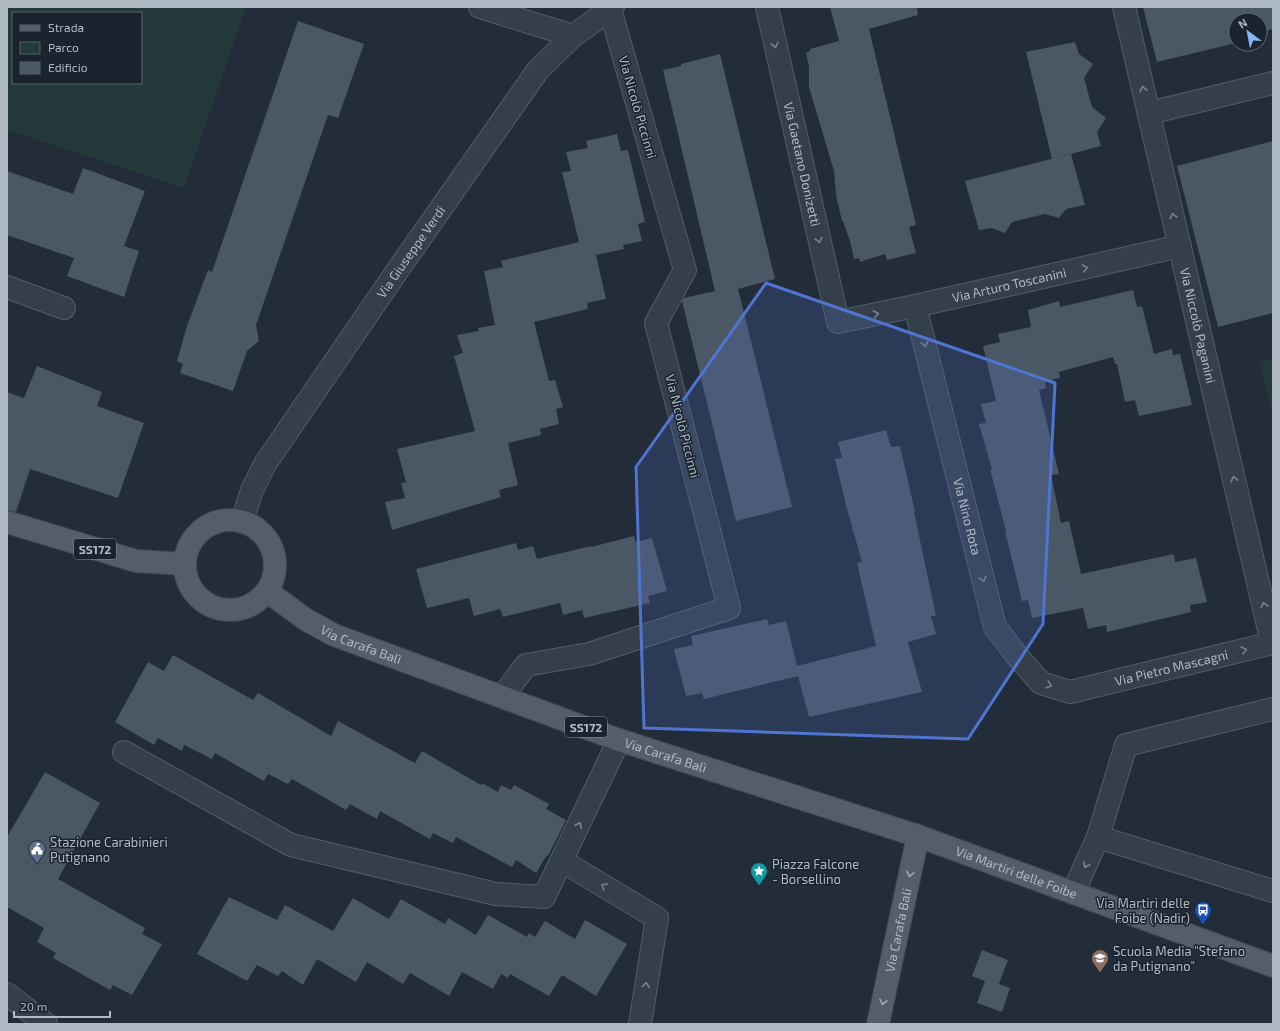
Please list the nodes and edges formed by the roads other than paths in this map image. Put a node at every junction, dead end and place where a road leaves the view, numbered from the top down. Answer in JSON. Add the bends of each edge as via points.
{"nodes":[{"id":1,"x":480,"y":7,"type":"edge"},
{"id":2,"x":767,"y":7,"type":"edge"},
{"id":3,"x":1124,"y":7,"type":"edge"},
{"id":4,"x":612,"y":8,"type":"edge"},
{"id":5,"x":573,"y":36,"type":"junction"},
{"id":6,"x":1273,"y":83,"type":"edge"},
{"id":7,"x":1149,"y":113,"type":"junction"},
{"id":8,"x":1180,"y":246,"type":"junction"},
{"id":9,"x":7,"y":287,"type":"edge"},
{"id":10,"x":915,"y":306,"type":"junction"},
{"id":11,"x":64,"y":308,"type":"dead end"},
{"id":12,"x":838,"y":322,"type":"joint"},
{"id":13,"x":242,"y":522,"type":"junction"},
{"id":14,"x":8,"y":527,"type":"edge"},
{"id":15,"x":185,"y":564,"type":"junction"},
{"id":16,"x":267,"y":591,"type":"junction"},
{"id":17,"x":1273,"y":643,"type":"edge"},
{"id":18,"x":1070,"y":692,"type":"joint"},
{"id":19,"x":503,"y":696,"type":"junction"},
{"id":20,"x":1273,"y":709,"type":"edge"},
{"id":21,"x":619,"y":740,"type":"junction"},
{"id":22,"x":124,"y":752,"type":"dead end"},
{"id":23,"x":918,"y":836,"type":"junction"},
{"id":24,"x":1098,"y":837,"type":"junction"},
{"id":25,"x":562,"y":860,"type":"junction"},
{"id":26,"x":1273,"y":891,"type":"edge"},
{"id":27,"x":1073,"y":893,"type":"junction"},
{"id":28,"x":1273,"y":966,"type":"edge"},
{"id":29,"x":7,"y":994,"type":"edge"},
{"id":30,"x":46,"y":1024,"type":"edge"},
{"id":31,"x":640,"y":1024,"type":"edge"},
{"id":32,"x":878,"y":1024,"type":"edge"}],
"edges":[{"from":1,"to":5,"type":"street"},
{"from":2,"to":12,"type":"street","name":"Via Gaetano Donizetti","one_way":true},
{"from":7,"to":3,"type":"street","name":"Via Niccolò Paganini","one_way":true},
{"from":4,"to":5,"type":"street","name":"Via Giuseppe Verdi"},
{"from":4,"to":19,"type":"street","name":"Via Nicolò Piccinni","via":[[685,270],[656,323],[729,608],[589,654],[526,665]]},
{"from":5,"to":13,"type":"street","name":"Via Giuseppe Verdi","via":[[538,70],[269,458],[252,490]]},
{"from":6,"to":7,"type":"street"},
{"from":8,"to":7,"type":"street","name":"Via Niccolò Paganini","one_way":true},
{"from":10,"to":8,"type":"street","name":"Via Arturo Toscanini","one_way":true},
{"from":17,"to":8,"type":"street","name":"Via Niccolò Paganini","one_way":true},
{"from":9,"to":11,"type":"street"},
{"from":12,"to":10,"type":"street","name":"Via Arturo Toscanini","one_way":true},
{"from":10,"to":18,"type":"street","name":"Via Nino Rota","one_way":true,"via":[[995,627],[1041,682]]},
{"from":13,"to":15,"type":"main road","via":[[230,520],[208,526],[192,542]]},
{"from":13,"to":16,"type":"main road","via":[[253,526],[270,544],[275,568]]},
{"from":14,"to":15,"type":"main road","number":"SS172","via":[[136,561]]},
{"from":15,"to":16,"type":"main road","via":[[187,577],[200,598],[222,609],[247,607]]},
{"from":16,"to":19,"type":"main road","name":"Via Carafa Balì","number":"SS172","via":[[305,619],[334,635]]},
{"from":18,"to":17,"type":"street","name":"Via Pietro Mascagni","one_way":true},
{"from":19,"to":21,"type":"main road","name":"Via Carafa Balì","number":"SS172"},
{"from":20,"to":24,"type":"street","via":[[1126,745]]},
{"from":21,"to":23,"type":"main road","name":"Via Carafa Balì","number":"SS172"},
{"from":25,"to":21,"type":"street","one_way":true},
{"from":22,"to":25,"type":"street","via":[[291,845],[496,894],[544,897]]},
{"from":23,"to":27,"type":"main road","name":"Via Martiri delle Foibe","number":"SS172"},
{"from":23,"to":32,"type":"main road","name":"Via Carafa Bali","one_way":true},
{"from":24,"to":26,"type":"street"},
{"from":24,"to":27,"type":"street","one_way":true},
{"from":31,"to":25,"type":"street","one_way":true,"via":[[657,918]]},
{"from":27,"to":28,"type":"main road","name":"Via Martiri delle Foibe","number":"SS172"},
{"from":29,"to":30,"type":"street"}]}
